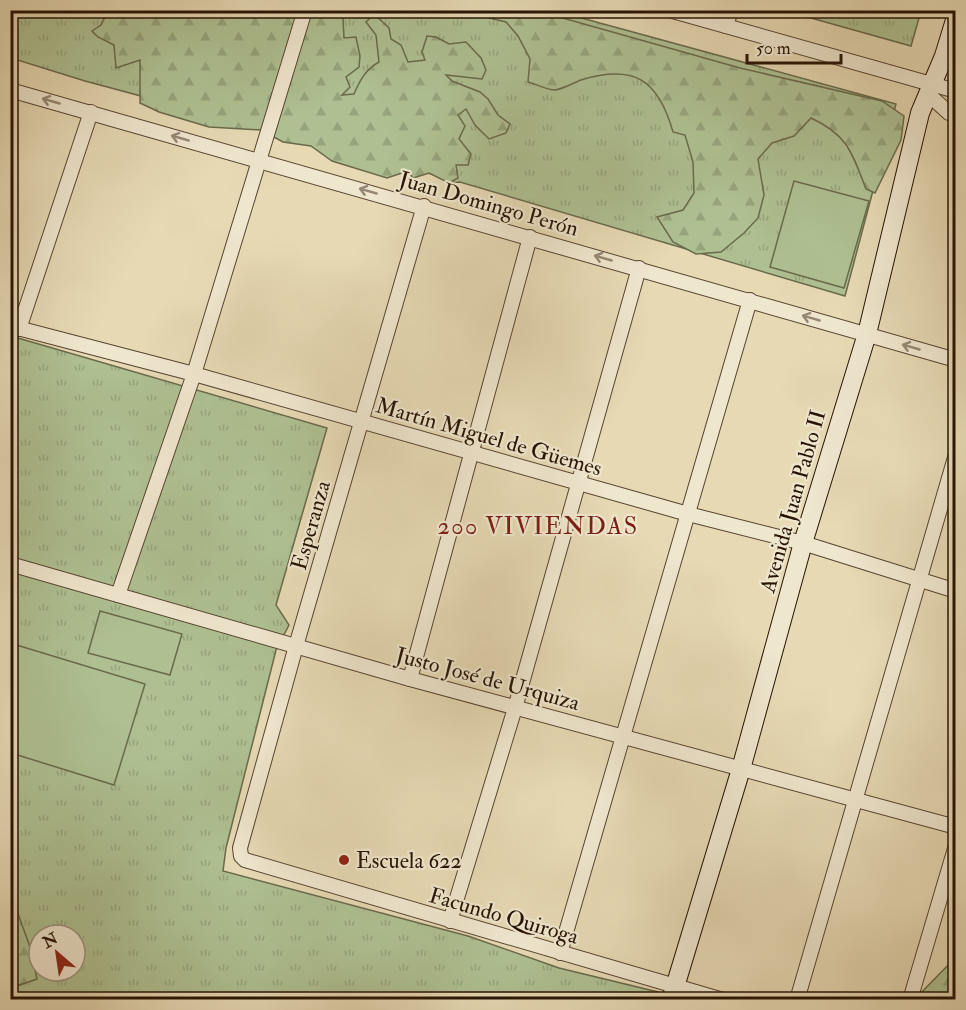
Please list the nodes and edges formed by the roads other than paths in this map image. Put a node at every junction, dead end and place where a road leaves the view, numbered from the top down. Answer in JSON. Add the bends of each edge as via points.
{"nodes":[{"id":1,"x":305,"y":10,"type":"edge"},
{"id":2,"x":669,"y":10,"type":"edge"},
{"id":3,"x":731,"y":10,"type":"edge"},
{"id":4,"x":956,"y":17,"type":"edge"},
{"id":5,"x":726,"y":27,"type":"junction"},
{"id":6,"x":930,"y":89,"type":"junction"},
{"id":7,"x":10,"y":90,"type":"edge"},
{"id":8,"x":956,"y":91,"type":"edge"},
{"id":9,"x":91,"y":112,"type":"junction"},
{"id":10,"x":956,"y":116,"type":"edge"},
{"id":11,"x":260,"y":160,"type":"junction"},
{"id":12,"x":424,"y":206,"type":"junction"},
{"id":13,"x":530,"y":237,"type":"junction"},
{"id":14,"x":639,"y":268,"type":"junction"},
{"id":15,"x":750,"y":300,"type":"junction"},
{"id":16,"x":15,"y":327,"type":"edge"},
{"id":17,"x":867,"y":334,"type":"junction"},
{"id":18,"x":956,"y":360,"type":"edge"},
{"id":19,"x":194,"y":374,"type":"junction"},
{"id":20,"x":362,"y":421,"type":"junction"},
{"id":21,"x":472,"y":453,"type":"junction"},
{"id":22,"x":956,"y":454,"type":"edge"},
{"id":23,"x":579,"y":483,"type":"junction"},
{"id":24,"x":688,"y":514,"type":"junction"},
{"id":25,"x":803,"y":543,"type":"junction"},
{"id":26,"x":10,"y":564,"type":"edge"},
{"id":27,"x":919,"y":580,"type":"junction"},
{"id":28,"x":956,"y":591,"type":"edge"},
{"id":29,"x":118,"y":595,"type":"junction"},
{"id":30,"x":296,"y":646,"type":"junction"},
{"id":31,"x":410,"y":679,"type":"junction"},
{"id":32,"x":515,"y":708,"type":"junction"},
{"id":33,"x":623,"y":737,"type":"junction"},
{"id":34,"x":741,"y":769,"type":"junction"},
{"id":35,"x":855,"y":799,"type":"junction"},
{"id":36,"x":956,"y":827,"type":"edge"},
{"id":37,"x":956,"y":845,"type":"edge"},
{"id":38,"x":241,"y":856,"type":"joint"},
{"id":39,"x":450,"y":921,"type":"junction"},
{"id":40,"x":560,"y":953,"type":"junction"},
{"id":41,"x":673,"y":992,"type":"edge"},
{"id":42,"x":723,"y":999,"type":"edge"},
{"id":43,"x":797,"y":999,"type":"edge"},
{"id":44,"x":910,"y":999,"type":"edge"}],
"edges":[{"from":1,"to":11,"type":"street"},
{"from":2,"to":5,"type":"street"},
{"from":3,"to":5,"type":"street"},
{"from":4,"to":6,"type":"street","name":"Avenida Juan Pablo II"},
{"from":5,"to":6,"type":"street"},
{"from":6,"to":8,"type":"street"},
{"from":6,"to":10,"type":"street"},
{"from":6,"to":17,"type":"street","name":"Avenida Juan Pablo II","via":[[920,112]]},
{"from":9,"to":7,"type":"street","name":"Juan Domingo Perón","one_way":true},
{"from":11,"to":9,"type":"street","name":"Juan Domingo Perón","one_way":true},
{"from":9,"to":16,"type":"street"},
{"from":12,"to":11,"type":"street","name":"Juan Domingo Perón","one_way":true},
{"from":11,"to":19,"type":"street"},
{"from":12,"to":13,"type":"street","name":"Juan Domingo Perón"},
{"from":12,"to":20,"type":"street","name":"Esperanza"},
{"from":14,"to":13,"type":"street","name":"Juan Domingo Perón","one_way":true},
{"from":13,"to":21,"type":"street"},
{"from":14,"to":15,"type":"street","name":"Juan Domingo Perón"},
{"from":14,"to":23,"type":"street"},
{"from":17,"to":15,"type":"street","name":"Juan Domingo Perón","one_way":true},
{"from":15,"to":24,"type":"street"},
{"from":16,"to":19,"type":"street","name":"Martín Miguel de Güemes"},
{"from":18,"to":17,"type":"street","name":"Juan Domingo Perón","one_way":true},
{"from":17,"to":25,"type":"street","name":"Avenida Juan Pablo II"},
{"from":19,"to":20,"type":"street","name":"Martín Miguel de Güemes"},
{"from":19,"to":29,"type":"street"},
{"from":20,"to":21,"type":"street","name":"Martín Miguel de Güemes"},
{"from":20,"to":30,"type":"street","name":"Esperanza"},
{"from":21,"to":23,"type":"street","name":"Martín Miguel de Güemes"},
{"from":21,"to":31,"type":"street"},
{"from":22,"to":27,"type":"street"},
{"from":23,"to":24,"type":"street","name":"Martín Miguel de Güemes"},
{"from":23,"to":32,"type":"street"},
{"from":24,"to":25,"type":"street","name":"Martín Miguel de Güemes"},
{"from":24,"to":33,"type":"street"},
{"from":25,"to":27,"type":"street","name":"Martín Miguel de Güemes"},
{"from":25,"to":34,"type":"street","name":"Avenida Juan Pablo II"},
{"from":26,"to":29,"type":"street","name":"Justo José de Urquiza"},
{"from":27,"to":28,"type":"street","name":"Martín Miguel de Güemes"},
{"from":27,"to":35,"type":"street"},
{"from":29,"to":30,"type":"street","name":"Justo José de Urquiza"},
{"from":30,"to":31,"type":"street","name":"Justo José de Urquiza"},
{"from":30,"to":38,"type":"street","name":"Esperanza"},
{"from":31,"to":32,"type":"street","name":"Justo José de Urquiza"},
{"from":32,"to":33,"type":"street","name":"Justo José de Urquiza"},
{"from":32,"to":39,"type":"street"},
{"from":33,"to":34,"type":"street","name":"Justo José de Urquiza"},
{"from":33,"to":40,"type":"street"},
{"from":34,"to":35,"type":"street","name":"Justo José de Urquiza"},
{"from":34,"to":41,"type":"street","name":"Avenida Juan Pablo II"},
{"from":35,"to":36,"type":"street","name":"Justo José de Urquiza"},
{"from":35,"to":43,"type":"street"},
{"from":37,"to":44,"type":"street"},
{"from":38,"to":39,"type":"street","name":"Facundo Quiroga"},
{"from":39,"to":40,"type":"street","name":"Facundo Quiroga"},
{"from":40,"to":41,"type":"street","name":"Facundo Quiroga"},
{"from":41,"to":42,"type":"street","name":"Facundo Quiroga"}]}
